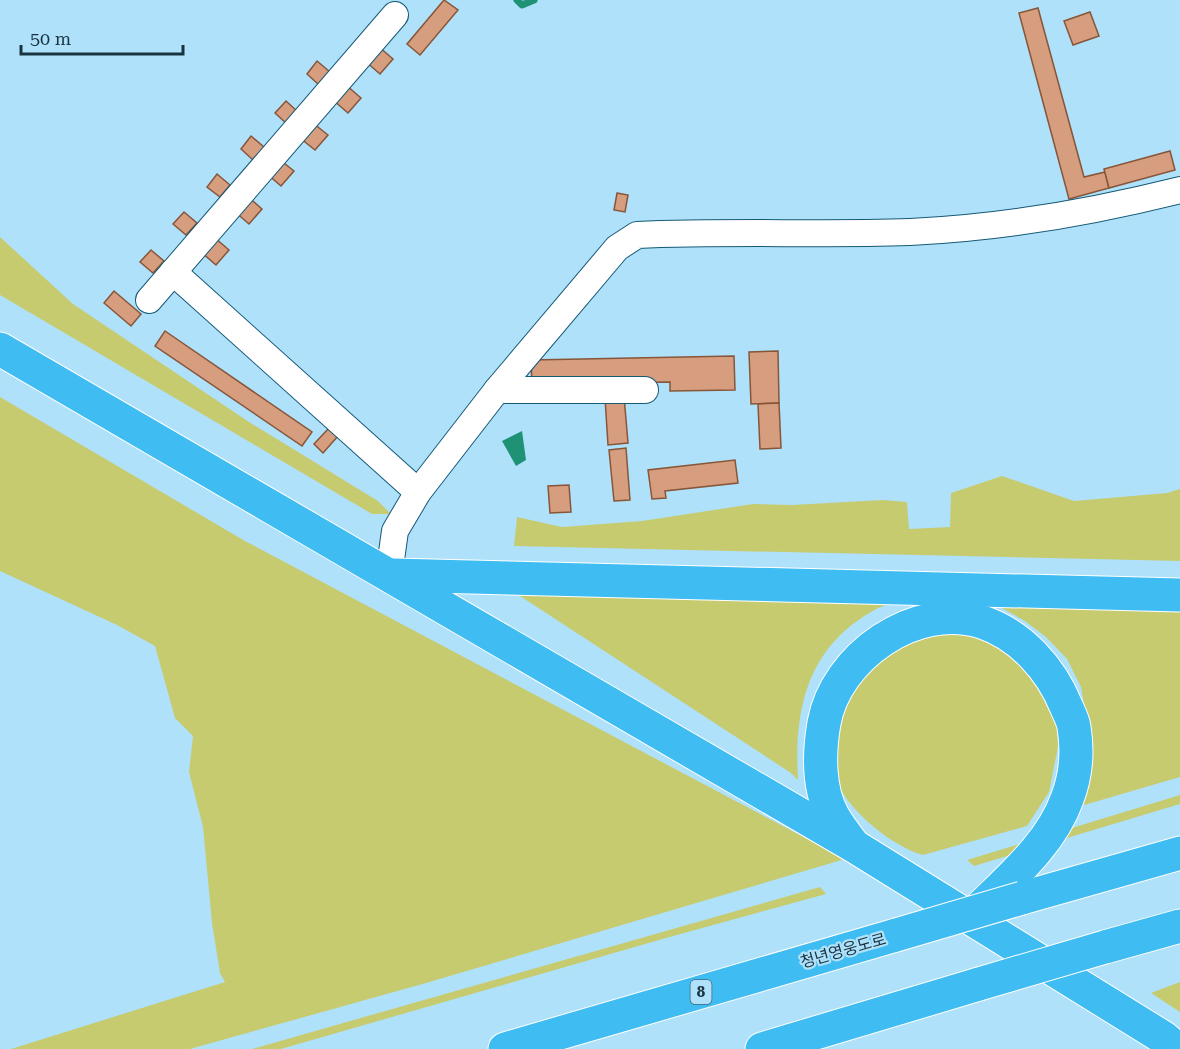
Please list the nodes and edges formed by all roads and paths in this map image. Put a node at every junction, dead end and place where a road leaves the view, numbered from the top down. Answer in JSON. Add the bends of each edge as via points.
{"nodes":[{"id":1,"x":395,"y":15,"type":"dead end"},
{"id":2,"x":1180,"y":190,"type":"edge"},
{"id":3,"x":173,"y":272,"type":"junction"},
{"id":4,"x":149,"y":300,"type":"dead end"},
{"id":5,"x":0,"y":349,"type":"edge"},
{"id":6,"x":497,"y":390,"type":"junction"},
{"id":7,"x":645,"y":390,"type":"dead end"},
{"id":8,"x":418,"y":492,"type":"junction"},
{"id":9,"x":389,"y":574,"type":"junction"},
{"id":10,"x":1180,"y":595,"type":"edge"},
{"id":11,"x":854,"y":846,"type":"junction"},
{"id":12,"x":1180,"y":853,"type":"edge"},
{"id":13,"x":1012,"y":892,"type":"junction"},
{"id":14,"x":1180,"y":926,"type":"edge"},
{"id":15,"x":505,"y":1049,"type":"edge"},
{"id":16,"x":762,"y":1049,"type":"edge"},
{"id":17,"x":1177,"y":1049,"type":"edge"}],
"edges":[{"from":1,"to":3,"type":"street"},
{"from":2,"to":6,"type":"street","via":[[1046,218],[923,231],[637,235],[617,248]]},
{"from":3,"to":4,"type":"street"},
{"from":3,"to":8,"type":"street"},
{"from":5,"to":9,"type":"highway"},
{"from":6,"to":7,"type":"street"},
{"from":6,"to":8,"type":"street"},
{"from":8,"to":9,"type":"street","via":[[395,531]]},
{"from":9,"to":10,"type":"highway"},
{"from":9,"to":11,"type":"highway"},
{"from":11,"to":13,"type":"highway","via":[[832,816],[822,783],[820,744],[834,691],[872,645],[896,632],[951,618],[982,622],[1016,639],[1042,664],[1061,693],[1074,725],[1077,761],[1067,800],[1051,830],[1026,862]]},
{"from":11,"to":17,"type":"highway"},
{"from":12,"to":13,"type":"highway","name":"청년영웅도로","number":"8"},
{"from":13,"to":15,"type":"highway","name":"청년영웅도로","number":"8","bridge":true,"via":[[977,911]]},
{"from":14,"to":16,"type":"highway","bridge":true}]}
